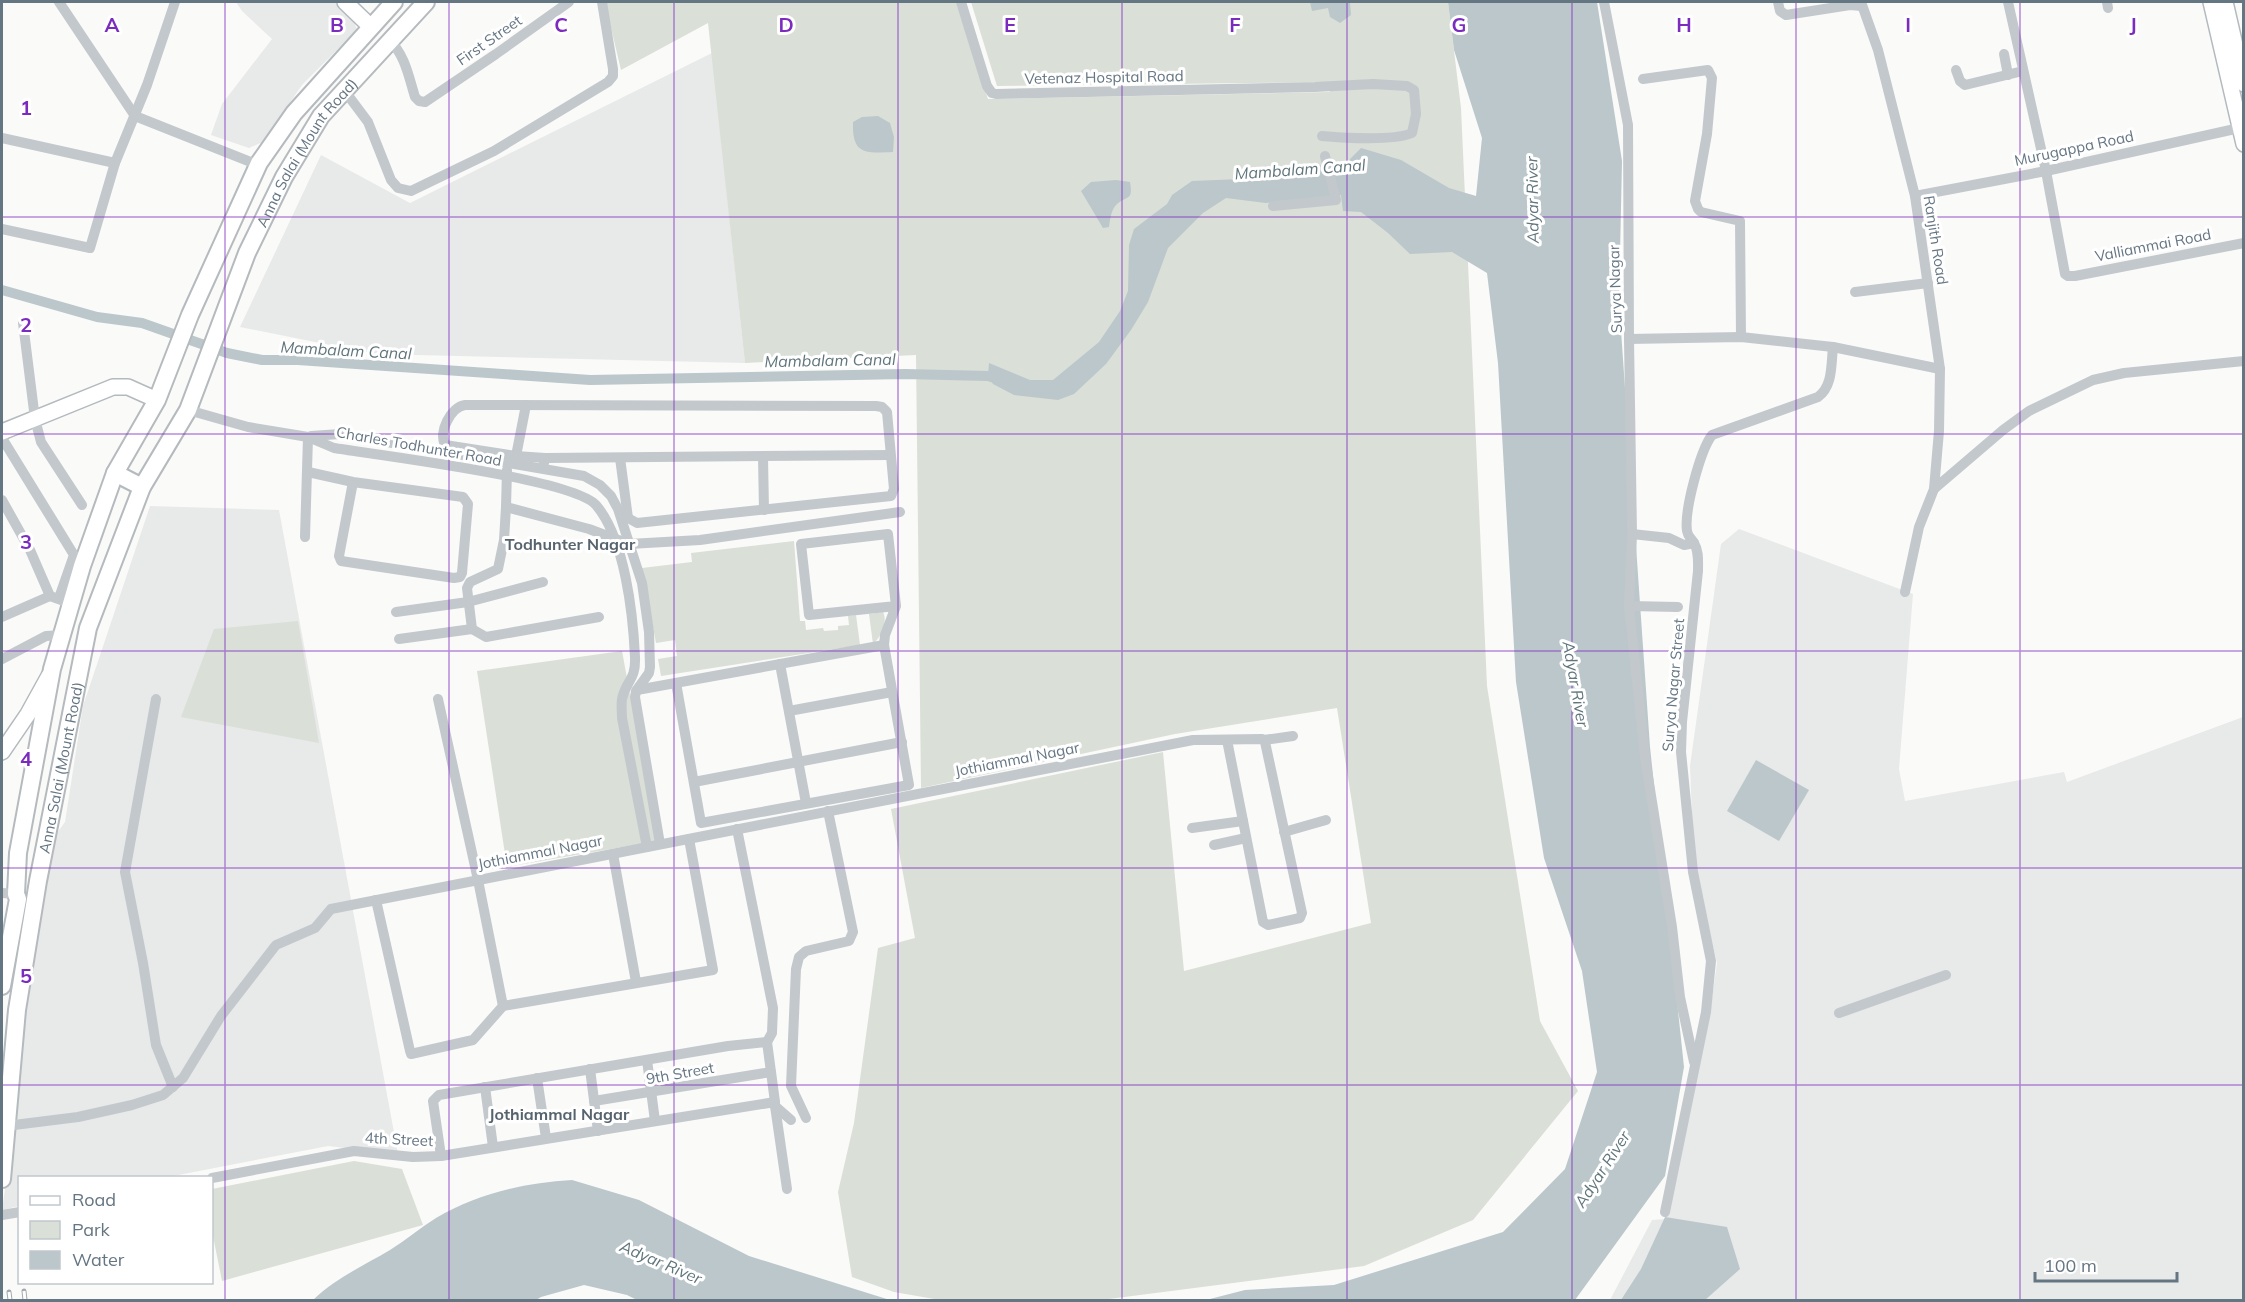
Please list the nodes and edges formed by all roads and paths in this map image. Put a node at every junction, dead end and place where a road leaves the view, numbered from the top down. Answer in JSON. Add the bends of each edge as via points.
{"nodes":[{"id":1,"x":59,"y":2,"type":"edge"},
{"id":2,"x":175,"y":2,"type":"edge"},
{"id":3,"x":345,"y":2,"type":"edge"},
{"id":4,"x":394,"y":2,"type":"edge"},
{"id":5,"x":426,"y":2,"type":"edge"},
{"id":6,"x":569,"y":2,"type":"edge"},
{"id":7,"x":602,"y":2,"type":"edge"},
{"id":8,"x":961,"y":2,"type":"edge"},
{"id":9,"x":1604,"y":2,"type":"edge"},
{"id":10,"x":1778,"y":2,"type":"edge"},
{"id":11,"x":2008,"y":2,"type":"edge"},
{"id":12,"x":2211,"y":2,"type":"edge"},
{"id":13,"x":2225,"y":2,"type":"edge"},
{"id":14,"x":1862,"y":4,"type":"edge"},
{"id":15,"x":371,"y":27,"type":"junction"},
{"id":16,"x":389,"y":40,"type":"junction"},
{"id":17,"x":2004,"y":54,"type":"dead end"},
{"id":18,"x":1956,"y":70,"type":"dead end"},
{"id":19,"x":2023,"y":71,"type":"junction"},
{"id":20,"x":2008,"y":75,"type":"junction"},
{"id":21,"x":1643,"y":79,"type":"dead end"},
{"id":22,"x":2244,"y":84,"type":"edge"},
{"id":23,"x":344,"y":90,"type":"junction"},
{"id":24,"x":135,"y":116,"type":"junction"},
{"id":25,"x":2241,"y":127,"type":"edge"},
{"id":26,"x":1322,"y":136,"type":"dead end"},
{"id":27,"x":2,"y":138,"type":"edge"},
{"id":28,"x":2244,"y":144,"type":"edge"},
{"id":29,"x":1325,"y":156,"type":"dead end"},
{"id":30,"x":115,"y":163,"type":"junction"},
{"id":31,"x":258,"y":165,"type":"junction"},
{"id":32,"x":2046,"y":171,"type":"junction"},
{"id":33,"x":1915,"y":196,"type":"junction"},
{"id":34,"x":1273,"y":206,"type":"dead end"},
{"id":35,"x":2,"y":229,"type":"edge"},
{"id":36,"x":223,"y":242,"type":"junction"},
{"id":37,"x":2244,"y":243,"type":"edge"},
{"id":38,"x":247,"y":253,"type":"junction"},
{"id":39,"x":1928,"y":284,"type":"junction"},
{"id":40,"x":1856,"y":292,"type":"dead end"},
{"id":41,"x":23,"y":323,"type":"dead end"},
{"id":42,"x":1741,"y":337,"type":"junction"},
{"id":43,"x":1629,"y":339,"type":"junction"},
{"id":44,"x":1833,"y":347,"type":"junction"},
{"id":45,"x":2244,"y":361,"type":"edge"},
{"id":46,"x":1940,"y":369,"type":"junction"},
{"id":47,"x":157,"y":400,"type":"junction"},
{"id":48,"x":526,"y":405,"type":"junction"},
{"id":49,"x":188,"y":410,"type":"junction"},
{"id":50,"x":35,"y":419,"type":"junction"},
{"id":51,"x":2,"y":432,"type":"edge"},
{"id":52,"x":308,"y":436,"type":"junction"},
{"id":53,"x":2,"y":438,"type":"edge"},
{"id":54,"x":395,"y":444,"type":"junction"},
{"id":55,"x":890,"y":455,"type":"junction"},
{"id":56,"x":764,"y":457,"type":"junction"},
{"id":57,"x":394,"y":458,"type":"junction"},
{"id":58,"x":620,"y":458,"type":"junction"},
{"id":59,"x":512,"y":459,"type":"junction"},
{"id":60,"x":544,"y":463,"type":"junction"},
{"id":61,"x":308,"y":472,"type":"junction"},
{"id":62,"x":115,"y":473,"type":"junction"},
{"id":63,"x":506,"y":476,"type":"junction"},
{"id":64,"x":353,"y":482,"type":"junction"},
{"id":65,"x":540,"y":484,"type":"junction"},
{"id":66,"x":142,"y":487,"type":"junction"},
{"id":67,"x":1934,"y":489,"type":"junction"},
{"id":68,"x":2,"y":500,"type":"edge"},
{"id":69,"x":82,"y":505,"type":"dead end"},
{"id":70,"x":506,"y":507,"type":"junction"},
{"id":71,"x":764,"y":510,"type":"junction"},
{"id":72,"x":900,"y":512,"type":"dead end"},
{"id":73,"x":1632,"y":534,"type":"junction"},
{"id":74,"x":305,"y":537,"type":"dead end"},
{"id":75,"x":613,"y":538,"type":"junction"},
{"id":76,"x":1694,"y":543,"type":"junction"},
{"id":77,"x":628,"y":544,"type":"junction"},
{"id":78,"x":543,"y":582,"type":"dead end"},
{"id":79,"x":1905,"y":592,"type":"dead end"},
{"id":80,"x":59,"y":600,"type":"junction"},
{"id":81,"x":468,"y":602,"type":"junction"},
{"id":82,"x":896,"y":606,"type":"junction"},
{"id":83,"x":1629,"y":606,"type":"junction"},
{"id":84,"x":1678,"y":607,"type":"dead end"},
{"id":85,"x":396,"y":612,"type":"dead end"},
{"id":86,"x":2,"y":616,"type":"edge"},
{"id":87,"x":599,"y":617,"type":"dead end"},
{"id":88,"x":472,"y":629,"type":"junction"},
{"id":89,"x":62,"y":635,"type":"junction"},
{"id":90,"x":399,"y":639,"type":"dead end"},
{"id":91,"x":884,"y":645,"type":"junction"},
{"id":92,"x":2,"y":658,"type":"edge"},
{"id":93,"x":780,"y":664,"type":"junction"},
{"id":94,"x":52,"y":669,"type":"junction"},
{"id":95,"x":635,"y":672,"type":"junction"},
{"id":96,"x":649,"y":673,"type":"junction"},
{"id":97,"x":676,"y":683,"type":"junction"},
{"id":98,"x":637,"y":690,"type":"junction"},
{"id":99,"x":892,"y":692,"type":"junction"},
{"id":100,"x":156,"y":699,"type":"dead end"},
{"id":101,"x":438,"y":699,"type":"dead end"},
{"id":102,"x":789,"y":711,"type":"junction"},
{"id":103,"x":1293,"y":736,"type":"dead end"},
{"id":104,"x":1227,"y":740,"type":"junction"},
{"id":105,"x":1264,"y":740,"type":"junction"},
{"id":106,"x":902,"y":742,"type":"junction"},
{"id":107,"x":2,"y":752,"type":"edge"},
{"id":108,"x":798,"y":763,"type":"junction"},
{"id":109,"x":694,"y":782,"type":"junction"},
{"id":110,"x":806,"y":803,"type":"junction"},
{"id":111,"x":828,"y":811,"type":"junction"},
{"id":112,"x":1243,"y":820,"type":"junction"},
{"id":113,"x":1326,"y":820,"type":"dead end"},
{"id":114,"x":1192,"y":828,"type":"dead end"},
{"id":115,"x":737,"y":829,"type":"junction"},
{"id":116,"x":1284,"y":832,"type":"junction"},
{"id":117,"x":1246,"y":838,"type":"junction"},
{"id":118,"x":689,"y":839,"type":"junction"},
{"id":119,"x":660,"y":844,"type":"junction"},
{"id":120,"x":1214,"y":845,"type":"dead end"},
{"id":121,"x":647,"y":847,"type":"junction"},
{"id":122,"x":613,"y":854,"type":"junction"},
{"id":123,"x":478,"y":880,"type":"junction"},
{"id":124,"x":9,"y":894,"type":"edge"},
{"id":125,"x":376,"y":900,"type":"junction"},
{"id":126,"x":1946,"y":975,"type":"dead end"},
{"id":127,"x":636,"y":982,"type":"junction"},
{"id":128,"x":2,"y":986,"type":"edge"},
{"id":129,"x":502,"y":1006,"type":"junction"},
{"id":130,"x":1839,"y":1014,"type":"dead end"},
{"id":131,"x":767,"y":1042,"type":"junction"},
{"id":132,"x":647,"y":1060,"type":"junction"},
{"id":133,"x":1695,"y":1067,"type":"junction"},
{"id":134,"x":590,"y":1069,"type":"junction"},
{"id":135,"x":771,"y":1072,"type":"junction"},
{"id":136,"x":537,"y":1078,"type":"junction"},
{"id":137,"x":173,"y":1087,"type":"junction"},
{"id":138,"x":485,"y":1087,"type":"junction"},
{"id":139,"x":651,"y":1093,"type":"junction"},
{"id":140,"x":594,"y":1101,"type":"junction"},
{"id":141,"x":775,"y":1104,"type":"junction"},
{"id":142,"x":806,"y":1118,"type":"dead end"},
{"id":143,"x":791,"y":1120,"type":"dead end"},
{"id":144,"x":655,"y":1121,"type":"junction"},
{"id":145,"x":6,"y":1126,"type":"junction"},
{"id":146,"x":598,"y":1131,"type":"junction"},
{"id":147,"x":546,"y":1138,"type":"junction"},
{"id":148,"x":493,"y":1147,"type":"junction"},
{"id":149,"x":441,"y":1156,"type":"junction"},
{"id":150,"x":213,"y":1178,"type":"edge"},
{"id":151,"x":2,"y":1179,"type":"edge"},
{"id":152,"x":787,"y":1189,"type":"dead end"},
{"id":153,"x":18,"y":1212,"type":"edge"},
{"id":154,"x":1665,"y":1212,"type":"dead end"},
{"id":155,"x":2,"y":1215,"type":"edge"}],
"edges":[{"from":1,"to":24,"type":"street"},
{"from":2,"to":24,"type":"street"},
{"from":3,"to":15,"type":"main road"},
{"from":4,"to":15,"type":"main road","name":"Anna Salai (Mount Road)"},
{"from":5,"to":16,"type":"main road","name":"Anna Salai (Mount Road)"},
{"from":6,"to":16,"type":"street","name":"First Street","via":[[425,102],[415,97],[404,63]]},
{"from":7,"to":23,"type":"street","via":[[613,69],[608,82],[494,151],[411,191],[398,188],[391,180],[368,122]]},
{"from":8,"to":26,"type":"street","name":"Vetenaz Hospital Road","via":[[987,86],[996,94],[1382,84],[1414,90],[1416,114],[1412,133],[1386,137]]},
{"from":9,"to":43,"type":"street","name":"Surya Nagar","via":[[1628,125]]},
{"from":10,"to":14,"type":"street","via":[[1780,11],[1786,15]]},
{"from":11,"to":19,"type":"street"},
{"from":12,"to":25,"type":"main road"},
{"from":13,"to":22,"type":"main road"},
{"from":14,"to":33,"type":"street","name":"Ranjith Road","via":[[1878,50]]},
{"from":15,"to":31,"type":"main road","name":"Anna Salai (Mount Road)","via":[[294,113]]},
{"from":16,"to":23,"type":"main road","name":"Anna Salai (Mount Road)"},
{"from":17,"to":20,"type":"street"},
{"from":18,"to":20,"type":"street","via":[[1965,85]]},
{"from":19,"to":20,"type":"street"},
{"from":19,"to":32,"type":"street"},
{"from":21,"to":42,"type":"street","via":[[1708,69],[1712,78],[1695,201],[1701,212],[1740,221]]},
{"from":23,"to":38,"type":"main road","name":"Anna Salai (Mount Road)","via":[[321,116],[284,177]]},
{"from":24,"to":30,"type":"street"},
{"from":24,"to":31,"type":"street"},
{"from":25,"to":28,"type":"main road"},
{"from":25,"to":32,"type":"street","name":"Murugappa Road"},
{"from":27,"to":30,"type":"street"},
{"from":29,"to":34,"type":"street","via":[[1336,200]]},
{"from":30,"to":35,"type":"street","via":[[90,248]]},
{"from":31,"to":36,"type":"main road","name":"Anna Salai (Mount Road)"},
{"from":32,"to":33,"type":"street","name":"Murugappa Road"},
{"from":32,"to":37,"type":"street","name":"Valliammai Road","via":[[2068,276]]},
{"from":33,"to":39,"type":"street","name":"Ranjith Road"},
{"from":36,"to":38,"type":"main road"},
{"from":36,"to":47,"type":"main road","name":"Anna Salai (Mount Road)"},
{"from":38,"to":49,"type":"main road","name":"Anna Salai (Mount Road)"},
{"from":39,"to":40,"type":"street"},
{"from":39,"to":46,"type":"street","name":"Ranjith Road"},
{"from":41,"to":50,"type":"street"},
{"from":42,"to":43,"type":"street","name":"Surya Nagar"},
{"from":42,"to":44,"type":"street","name":"Surya Nagar"},
{"from":43,"to":73,"type":"street"},
{"from":44,"to":46,"type":"street","name":"Surya Nagar"},
{"from":44,"to":76,"type":"street","name":"Surya Nagar Street","via":[[1828,384],[1818,397],[1716,432],[1707,442],[1693,487],[1687,528]]},
{"from":45,"to":67,"type":"street","name":"Ranjith Road","via":[[2124,373],[2093,380],[2003,430]]},
{"from":46,"to":67,"type":"street","name":"Ranjith Road"},
{"from":47,"to":50,"type":"main road","via":[[128,387],[113,387]]},
{"from":47,"to":62,"type":"main road","name":"Anna Salai (Mount Road)"},
{"from":48,"to":55,"type":"street","via":[[876,406],[887,412]]},
{"from":48,"to":59,"type":"street"},
{"from":48,"to":59,"type":"street","via":[[458,406],[452,410],[443,435],[446,445]]},
{"from":49,"to":52,"type":"street","name":"Charles Todhunter Road","via":[[248,427]]},
{"from":49,"to":66,"type":"main road","name":"Anna Salai (Mount Road)"},
{"from":50,"to":51,"type":"main road"},
{"from":50,"to":69,"type":"street","via":[[42,442]]},
{"from":52,"to":54,"type":"street","via":[[340,435]]},
{"from":52,"to":57,"type":"street","name":"Charles Todhunter Road","via":[[334,448]]},
{"from":52,"to":61,"type":"street"},
{"from":53,"to":80,"type":"street","via":[[74,555]]},
{"from":54,"to":57,"type":"street"},
{"from":54,"to":59,"type":"street"},
{"from":55,"to":56,"type":"street"},
{"from":55,"to":71,"type":"street","via":[[894,489],[891,496]]},
{"from":56,"to":58,"type":"street"},
{"from":56,"to":71,"type":"street"},
{"from":57,"to":63,"type":"street","name":"Charles Todhunter Road"},
{"from":58,"to":60,"type":"street"},
{"from":58,"to":71,"type":"street","via":[[631,521]]},
{"from":59,"to":60,"type":"street"},
{"from":59,"to":63,"type":"street"},
{"from":60,"to":65,"type":"street"},
{"from":60,"to":77,"type":"street","via":[[600,484],[618,510]]},
{"from":61,"to":64,"type":"street"},
{"from":61,"to":74,"type":"street"},
{"from":62,"to":66,"type":"main road"},
{"from":62,"to":80,"type":"main road","name":"Anna Salai (Mount Road)"},
{"from":63,"to":65,"type":"street"},
{"from":63,"to":70,"type":"street","name":"Charles Todhunter Road"},
{"from":64,"to":64,"type":"street","via":[[341,561],[460,577],[468,504],[463,497]]},
{"from":65,"to":75,"type":"street","via":[[587,498],[602,514]]},
{"from":66,"to":145,"type":"main road","name":"Anna Salai (Mount Road)","via":[[88,628],[38,881],[17,1010]]},
{"from":67,"to":79,"type":"street","name":"Ranjith Road","via":[[1918,527]]},
{"from":68,"to":80,"type":"street"},
{"from":70,"to":75,"type":"street"},
{"from":70,"to":81,"type":"street","name":"Charles Todhunter Road","via":[[498,569],[470,582]]},
{"from":72,"to":77,"type":"street","via":[[700,540]]},
{"from":73,"to":76,"type":"street","via":[[1669,538],[1684,545]]},
{"from":73,"to":83,"type":"street"},
{"from":75,"to":77,"type":"street"},
{"from":75,"to":95,"type":"street","via":[[631,600]]},
{"from":76,"to":133,"type":"street","name":"Surya Nagar Street","via":[[1698,571],[1681,752],[1693,872],[1711,961]]},
{"from":77,"to":96,"type":"street","via":[[643,590]]},
{"from":78,"to":81,"type":"street"},
{"from":80,"to":86,"type":"street"},
{"from":80,"to":89,"type":"main road","name":"Anna Salai (Mount Road)"},
{"from":81,"to":85,"type":"street"},
{"from":81,"to":88,"type":"street"},
{"from":82,"to":82,"type":"street","via":[[888,534],[801,544],[809,615]]},
{"from":82,"to":91,"type":"street"},
{"from":83,"to":84,"type":"street"},
{"from":83,"to":133,"type":"street","via":[[1645,758],[1680,997]]},
{"from":87,"to":88,"type":"street","via":[[486,637]]},
{"from":88,"to":90,"type":"street"},
{"from":89,"to":92,"type":"street","via":[[46,636]]},
{"from":89,"to":94,"type":"main road","name":"Anna Salai (Mount Road)"},
{"from":91,"to":93,"type":"street"},
{"from":91,"to":99,"type":"street"},
{"from":93,"to":97,"type":"street"},
{"from":93,"to":102,"type":"street"},
{"from":94,"to":107,"type":"main road"},
{"from":94,"to":124,"type":"main road","name":"Anna Salai (Mount Road)"},
{"from":95,"to":96,"type":"street"},
{"from":95,"to":121,"type":"street","via":[[622,700],[622,718]]},
{"from":96,"to":98,"type":"street"},
{"from":97,"to":98,"type":"street"},
{"from":97,"to":109,"type":"street"},
{"from":98,"to":119,"type":"street","via":[[636,706]]},
{"from":99,"to":102,"type":"street"},
{"from":99,"to":106,"type":"street"},
{"from":100,"to":137,"type":"street","via":[[125,872],[156,1045]]},
{"from":101,"to":123,"type":"street"},
{"from":102,"to":108,"type":"street"},
{"from":103,"to":105,"type":"street","name":"Jothiammal Nagar"},
{"from":104,"to":105,"type":"street","name":"Jothiammal Nagar"},
{"from":104,"to":111,"type":"street","name":"Jothiammal Nagar","via":[[1164,745]]},
{"from":104,"to":112,"type":"street"},
{"from":105,"to":116,"type":"street"},
{"from":106,"to":108,"type":"street"},
{"from":106,"to":110,"type":"street","via":[[909,784]]},
{"from":108,"to":109,"type":"street"},
{"from":108,"to":110,"type":"street"},
{"from":109,"to":110,"type":"street","via":[[701,823]]},
{"from":111,"to":115,"type":"street","name":"Jothiammal Nagar"},
{"from":111,"to":142,"type":"street","via":[[853,932],[849,941],[806,951],[796,969],[791,1086]]},
{"from":112,"to":114,"type":"street"},
{"from":112,"to":117,"type":"street"},
{"from":113,"to":116,"type":"street"},
{"from":115,"to":118,"type":"street","name":"Jothiammal Nagar"},
{"from":115,"to":131,"type":"street","via":[[773,1008],[772,1033]]},
{"from":116,"to":117,"type":"street","via":[[1302,915],[1268,925],[1262,920]]},
{"from":117,"to":120,"type":"street"},
{"from":118,"to":119,"type":"street","name":"Jothiammal Nagar"},
{"from":118,"to":127,"type":"street","via":[[713,969]]},
{"from":119,"to":121,"type":"street","name":"Jothiammal Nagar"},
{"from":121,"to":122,"type":"street","name":"Jothiammal Nagar"},
{"from":122,"to":123,"type":"street","name":"Jothiammal Nagar"},
{"from":122,"to":127,"type":"street"},
{"from":123,"to":125,"type":"street","name":"Jothiammal Nagar"},
{"from":123,"to":129,"type":"street"},
{"from":124,"to":128,"type":"main road","name":"Anna Salai (Mount Road)","via":[[18,899]]},
{"from":125,"to":129,"type":"street","via":[[411,1054],[473,1040]]},
{"from":125,"to":137,"type":"street","name":"Jothiammal Nagar","via":[[331,909],[315,928],[276,945]]},
{"from":126,"to":130,"type":"street"},
{"from":127,"to":129,"type":"street"},
{"from":131,"to":132,"type":"street"},
{"from":131,"to":135,"type":"street"},
{"from":132,"to":134,"type":"street"},
{"from":132,"to":139,"type":"street"},
{"from":133,"to":154,"type":"street","name":"Surya Nagar Street"},
{"from":134,"to":136,"type":"street"},
{"from":134,"to":140,"type":"street"},
{"from":135,"to":139,"type":"street","name":"9th Street"},
{"from":135,"to":141,"type":"street"},
{"from":136,"to":138,"type":"street"},
{"from":136,"to":147,"type":"street"},
{"from":137,"to":145,"type":"street","name":"Jothiammal Nagar","via":[[164,1095],[132,1105]]},
{"from":138,"to":148,"type":"street"},
{"from":138,"to":149,"type":"street","via":[[434,1098]]},
{"from":139,"to":140,"type":"street","name":"9th Street"},
{"from":139,"to":144,"type":"street"},
{"from":140,"to":146,"type":"street"},
{"from":141,"to":143,"type":"street"},
{"from":141,"to":144,"type":"street","name":"4th Street"},
{"from":141,"to":152,"type":"street"},
{"from":144,"to":146,"type":"street","name":"4th Street"},
{"from":145,"to":151,"type":"main road","name":"Anna Salai (Mount Road)"},
{"from":146,"to":147,"type":"street","name":"4th Street"},
{"from":147,"to":148,"type":"street","name":"4th Street"},
{"from":148,"to":149,"type":"street","name":"4th Street"},
{"from":149,"to":150,"type":"street","name":"4th Street","via":[[354,1151]]},
{"from":153,"to":155,"type":"street"}]}
